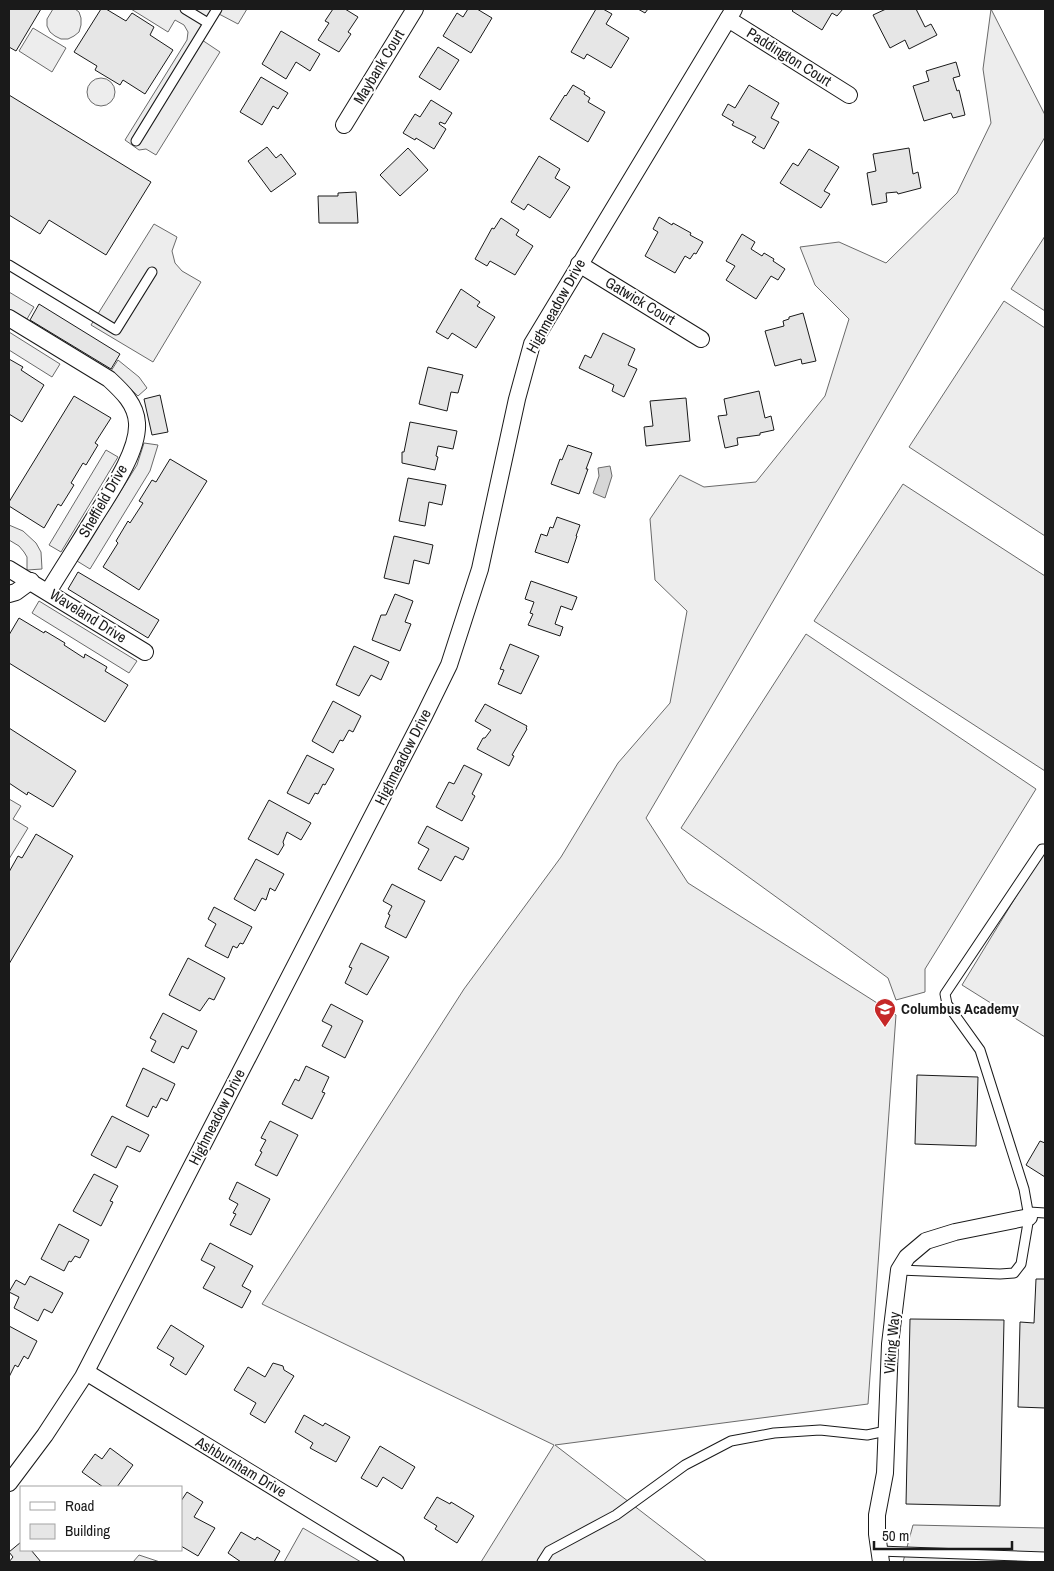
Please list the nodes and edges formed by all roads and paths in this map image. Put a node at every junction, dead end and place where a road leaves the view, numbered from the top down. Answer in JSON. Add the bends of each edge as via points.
{"nodes":[{"id":1,"x":185,"y":9,"type":"edge"},
{"id":2,"x":217,"y":9,"type":"edge"},
{"id":3,"x":415,"y":9,"type":"edge"},
{"id":4,"x":731,"y":14,"type":"edge"},
{"id":5,"x":208,"y":23,"type":"junction"},
{"id":6,"x":849,"y":95,"type":"dead end"},
{"id":7,"x":344,"y":124,"type":"dead end"},
{"id":8,"x":136,"y":141,"type":"dead end"},
{"id":9,"x":579,"y":264,"type":"junction"},
{"id":10,"x":9,"y":265,"type":"edge"},
{"id":11,"x":152,"y":272,"type":"dead end"},
{"id":12,"x":9,"y":318,"type":"edge"},
{"id":13,"x":701,"y":339,"type":"dead end"},
{"id":14,"x":9,"y":569,"type":"edge"},
{"id":15,"x":31,"y":581,"type":"junction"},
{"id":16,"x":48,"y":592,"type":"junction"},
{"id":17,"x":9,"y":594,"type":"edge"},
{"id":18,"x":145,"y":652,"type":"dead end"},
{"id":19,"x":1045,"y":848,"type":"edge"},
{"id":20,"x":1045,"y":1213,"type":"edge"},
{"id":21,"x":1029,"y":1214,"type":"junction"},
{"id":22,"x":899,"y":1270,"type":"junction"},
{"id":23,"x":86,"y":1372,"type":"junction"},
{"id":24,"x":886,"y":1431,"type":"junction"},
{"id":25,"x":9,"y":1483,"type":"edge"},
{"id":26,"x":880,"y":1557,"type":"edge"},
{"id":27,"x":1045,"y":1557,"type":"edge"},
{"id":28,"x":396,"y":1562,"type":"edge"},
{"id":29,"x":542,"y":1562,"type":"edge"}],
"edges":[{"from":1,"to":5,"type":"lane"},
{"from":2,"to":5,"type":"lane"},
{"from":3,"to":7,"type":"street","name":"Maybank Court"},
{"from":4,"to":6,"type":"street","name":"Paddington Court"},
{"from":4,"to":9,"type":"street","name":"Highmeadow Drive"},
{"from":5,"to":8,"type":"lane"},
{"from":9,"to":13,"type":"street","name":"Gatwick Court"},
{"from":9,"to":23,"type":"street","name":"Highmeadow Drive","via":[[526,360],[480,569],[449,665]]},
{"from":10,"to":11,"type":"lane","via":[[116,330]]},
{"from":12,"to":16,"type":"street","name":"Sheffield Drive","via":[[109,379],[123,392],[137,423],[136,437],[123,470]]},
{"from":14,"to":15,"type":"street","name":"Waveland Drive"},
{"from":15,"to":16,"type":"street","name":"Waveland Drive"},
{"from":15,"to":17,"type":"street"},
{"from":16,"to":18,"type":"street","name":"Waveland Drive"},
{"from":19,"to":21,"type":"lane","via":[[945,994],[947,1004],[980,1050]]},
{"from":20,"to":21,"type":"lane"},
{"from":21,"to":22,"type":"street","name":"Viking Way","via":[[926,1241],[906,1256]]},
{"from":21,"to":22,"type":"lane","via":[[1021,1264],[1014,1273]]},
{"from":22,"to":24,"type":"street","name":"Viking Way","via":[[890,1344]]},
{"from":23,"to":25,"type":"street","name":"Highmeadow Drive"},
{"from":23,"to":28,"type":"street","name":"Ashburnham Drive"},
{"from":24,"to":26,"type":"street","name":"Viking Way","via":[[885,1473],[877,1515]]},
{"from":24,"to":29,"type":"lane","via":[[867,1434],[820,1430],[774,1433],[731,1441],[685,1465],[616,1515],[549,1551]]},
{"from":26,"to":27,"type":"lane"}]}
